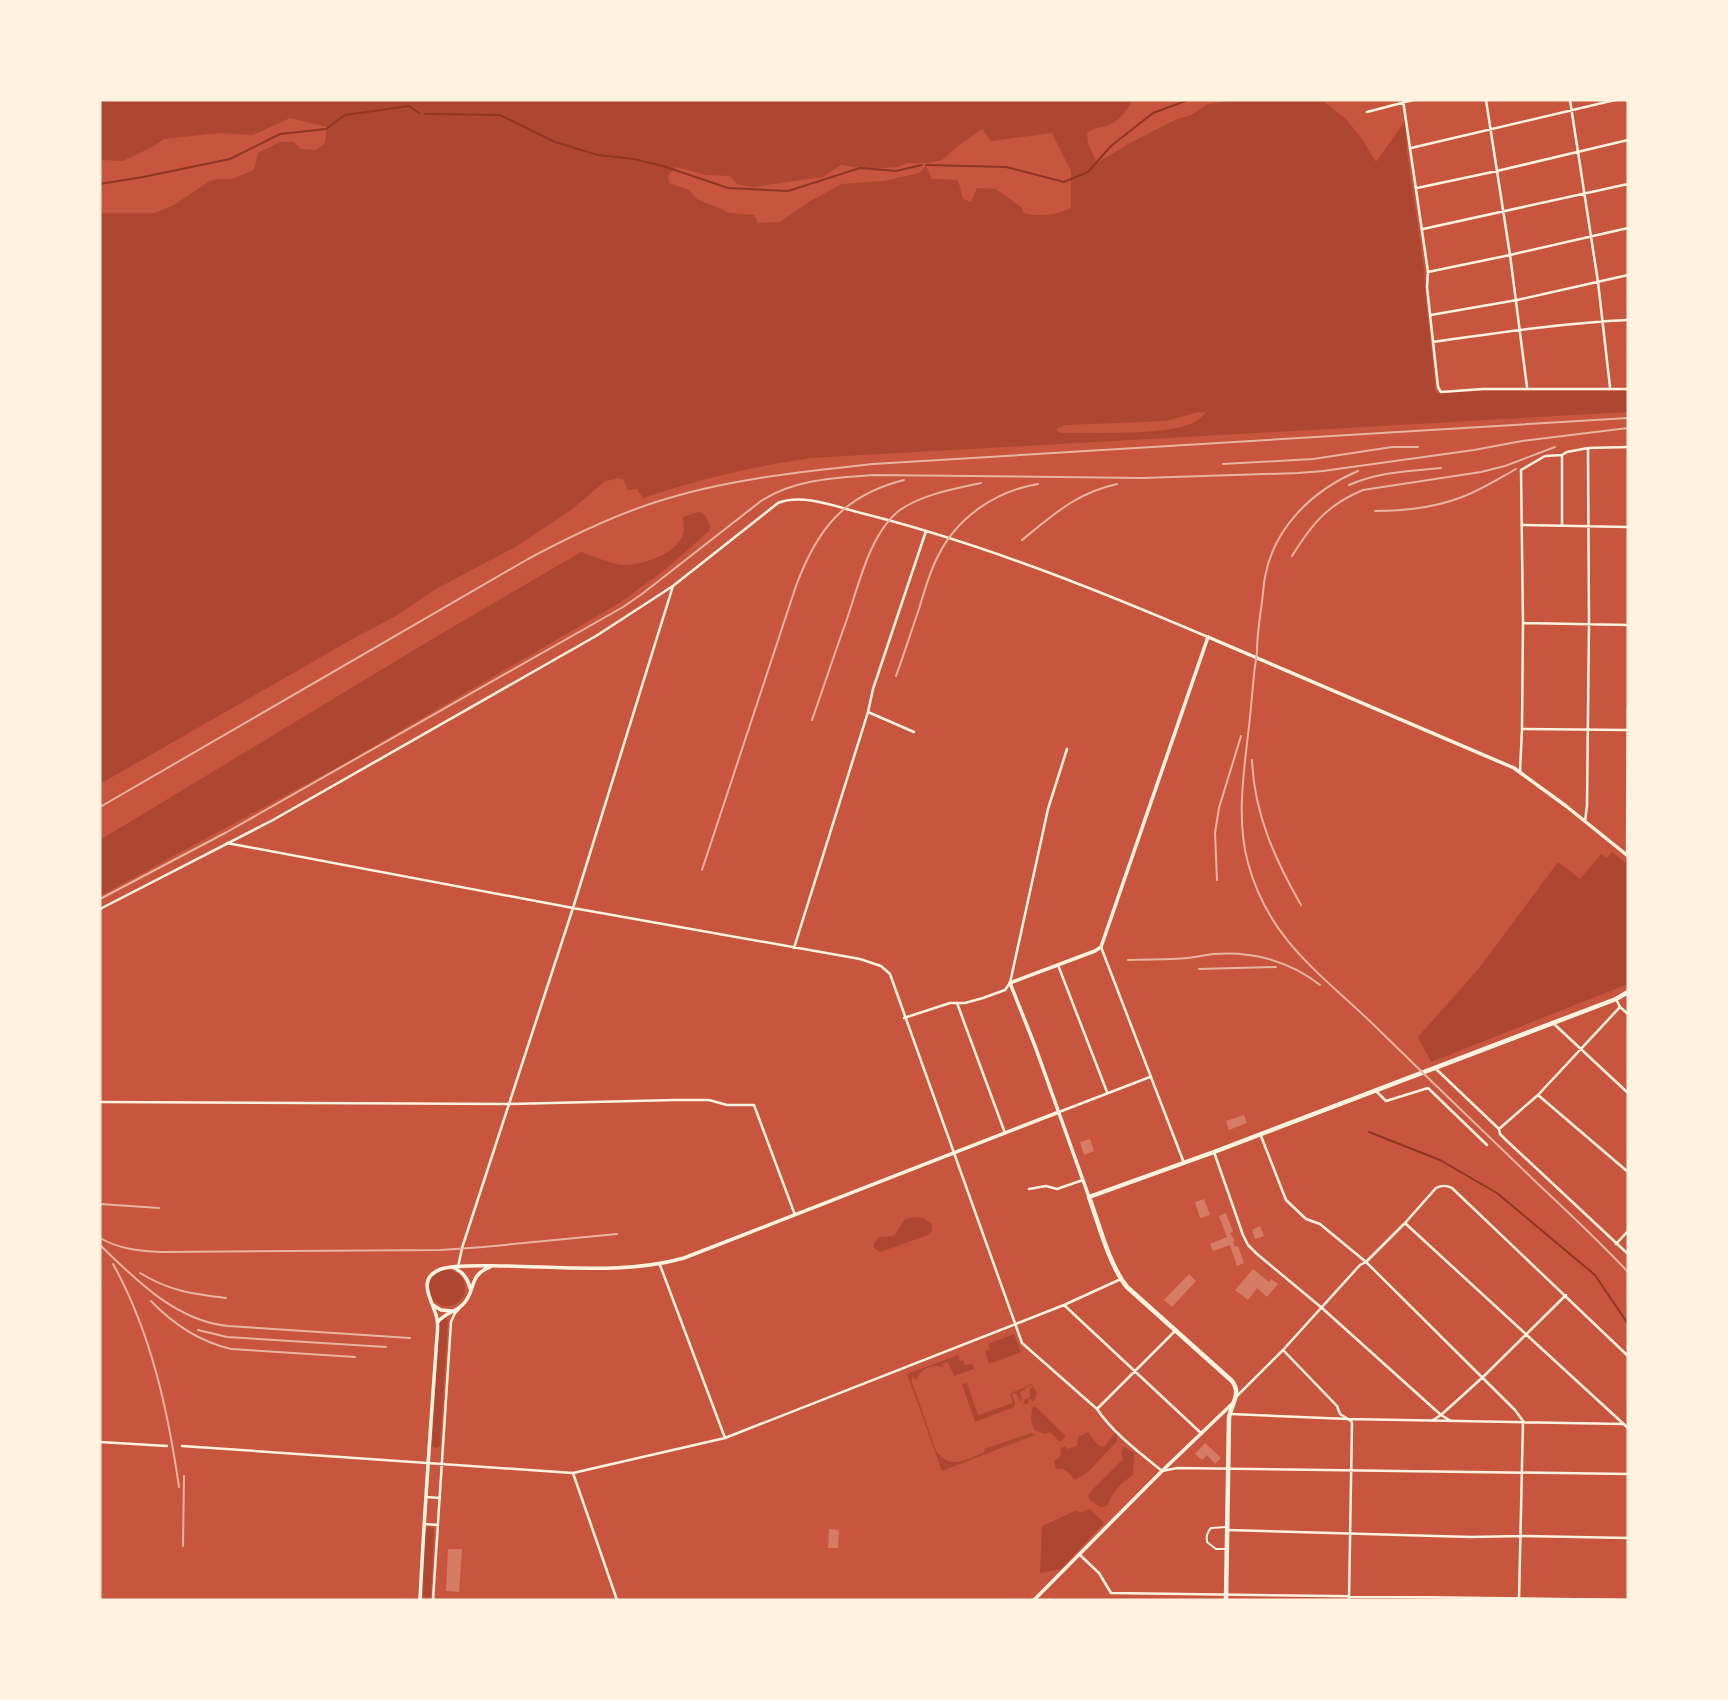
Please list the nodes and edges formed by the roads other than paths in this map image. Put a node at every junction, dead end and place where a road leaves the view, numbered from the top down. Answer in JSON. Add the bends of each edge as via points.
{"nodes":[{"id":1,"x":1413,"y":100,"type":"edge"},
{"id":2,"x":1486,"y":100,"type":"edge"},
{"id":3,"x":1570,"y":100,"type":"edge"},
{"id":4,"x":1615,"y":100,"type":"edge"},
{"id":5,"x":1403,"y":101,"type":"edge"},
{"id":6,"x":1572,"y":110,"type":"junction"},
{"id":7,"x":1367,"y":113,"type":"dead end"},
{"id":8,"x":1490,"y":128,"type":"junction"},
{"id":9,"x":1628,"y":140,"type":"edge"},
{"id":10,"x":1411,"y":148,"type":"junction"},
{"id":11,"x":1578,"y":152,"type":"junction"},
{"id":12,"x":1497,"y":171,"type":"junction"},
{"id":13,"x":1628,"y":184,"type":"edge"},
{"id":14,"x":1416,"y":188,"type":"junction"},
{"id":15,"x":1583,"y":195,"type":"junction"},
{"id":16,"x":1503,"y":211,"type":"junction"},
{"id":17,"x":1628,"y":228,"type":"edge"},
{"id":18,"x":1421,"y":230,"type":"junction"},
{"id":19,"x":1590,"y":237,"type":"junction"},
{"id":20,"x":1510,"y":255,"type":"junction"},
{"id":21,"x":1428,"y":272,"type":"junction"},
{"id":22,"x":1628,"y":275,"type":"edge"},
{"id":23,"x":1598,"y":282,"type":"junction"},
{"id":24,"x":1517,"y":300,"type":"junction"},
{"id":25,"x":1431,"y":316,"type":"junction"},
{"id":26,"x":1628,"y":320,"type":"edge"},
{"id":27,"x":1602,"y":321,"type":"junction"},
{"id":28,"x":1521,"y":330,"type":"junction"},
{"id":29,"x":1432,"y":342,"type":"junction"},
{"id":30,"x":1611,"y":388,"type":"junction"},
{"id":31,"x":1527,"y":389,"type":"junction"},
{"id":32,"x":1628,"y":389,"type":"edge"},
{"id":33,"x":1628,"y":447,"type":"edge"},
{"id":34,"x":1588,"y":448,"type":"junction"},
{"id":35,"x":1562,"y":454,"type":"junction"},
{"id":36,"x":1522,"y":525,"type":"junction"},
{"id":37,"x":1562,"y":526,"type":"junction"},
{"id":38,"x":1589,"y":526,"type":"junction"},
{"id":39,"x":1628,"y":527,"type":"edge"},
{"id":40,"x":926,"y":530,"type":"junction"},
{"id":41,"x":673,"y":586,"type":"junction"},
{"id":42,"x":1523,"y":623,"type":"junction"},
{"id":43,"x":1590,"y":624,"type":"junction"},
{"id":44,"x":1628,"y":625,"type":"edge"},
{"id":45,"x":1208,"y":637,"type":"junction"},
{"id":46,"x":1628,"y":707,"type":"edge"},
{"id":47,"x":867,"y":712,"type":"junction"},
{"id":48,"x":1522,"y":729,"type":"junction"},
{"id":49,"x":1587,"y":729,"type":"junction"},
{"id":50,"x":1628,"y":730,"type":"edge"},
{"id":51,"x":914,"y":732,"type":"dead end"},
{"id":52,"x":1067,"y":749,"type":"dead end"},
{"id":53,"x":1519,"y":772,"type":"junction"},
{"id":54,"x":1585,"y":821,"type":"junction"},
{"id":55,"x":227,"y":843,"type":"junction"},
{"id":56,"x":1628,"y":855,"type":"edge"},
{"id":57,"x":573,"y":908,"type":"junction"},
{"id":58,"x":100,"y":909,"type":"edge"},
{"id":59,"x":1101,"y":947,"type":"junction"},
{"id":60,"x":794,"y":948,"type":"junction"},
{"id":61,"x":1058,"y":965,"type":"junction"},
{"id":62,"x":1010,"y":983,"type":"junction"},
{"id":63,"x":1628,"y":992,"type":"edge"},
{"id":64,"x":1616,"y":999,"type":"junction"},
{"id":65,"x":957,"y":1003,"type":"junction"},
{"id":66,"x":1620,"y":1007,"type":"junction"},
{"id":67,"x":1628,"y":1014,"type":"edge"},
{"id":68,"x":904,"y":1018,"type":"junction"},
{"id":69,"x":1553,"y":1023,"type":"junction"},
{"id":70,"x":1580,"y":1049,"type":"junction"},
{"id":71,"x":1435,"y":1068,"type":"junction"},
{"id":72,"x":1150,"y":1077,"type":"junction"},
{"id":73,"x":1375,"y":1090,"type":"junction"},
{"id":74,"x":1107,"y":1093,"type":"junction"},
{"id":75,"x":1628,"y":1094,"type":"edge"},
{"id":76,"x":1538,"y":1095,"type":"junction"},
{"id":77,"x":100,"y":1102,"type":"edge"},
{"id":78,"x":509,"y":1104,"type":"junction"},
{"id":79,"x":1059,"y":1112,"type":"junction"},
{"id":80,"x":1499,"y":1129,"type":"junction"},
{"id":81,"x":1005,"y":1133,"type":"junction"},
{"id":82,"x":1260,"y":1134,"type":"junction"},
{"id":83,"x":1487,"y":1145,"type":"dead end"},
{"id":84,"x":1214,"y":1152,"type":"junction"},
{"id":85,"x":954,"y":1153,"type":"junction"},
{"id":86,"x":1184,"y":1163,"type":"junction"},
{"id":87,"x":1628,"y":1172,"type":"edge"},
{"id":88,"x":1083,"y":1181,"type":"junction"},
{"id":89,"x":1029,"y":1189,"type":"dead end"},
{"id":90,"x":1088,"y":1197,"type":"junction"},
{"id":91,"x":796,"y":1215,"type":"junction"},
{"id":92,"x":1405,"y":1223,"type":"junction"},
{"id":93,"x":1628,"y":1231,"type":"edge"},
{"id":94,"x":1616,"y":1244,"type":"junction"},
{"id":95,"x":1628,"y":1254,"type":"edge"},
{"id":96,"x":1366,"y":1262,"type":"junction"},
{"id":97,"x":660,"y":1265,"type":"junction"},
{"id":98,"x":496,"y":1266,"type":"junction"},
{"id":99,"x":458,"y":1268,"type":"junction"},
{"id":100,"x":1121,"y":1279,"type":"junction"},
{"id":101,"x":470,"y":1294,"type":"junction"},
{"id":102,"x":1566,"y":1295,"type":"junction"},
{"id":103,"x":431,"y":1302,"type":"junction"},
{"id":104,"x":464,"y":1304,"type":"junction"},
{"id":105,"x":1064,"y":1305,"type":"junction"},
{"id":106,"x":1322,"y":1308,"type":"junction"},
{"id":107,"x":454,"y":1310,"type":"junction"},
{"id":108,"x":438,"y":1323,"type":"junction"},
{"id":109,"x":1015,"y":1324,"type":"junction"},
{"id":110,"x":1176,"y":1330,"type":"junction"},
{"id":111,"x":1526,"y":1335,"type":"junction"},
{"id":112,"x":1283,"y":1350,"type":"junction"},
{"id":113,"x":1628,"y":1356,"type":"edge"},
{"id":114,"x":1135,"y":1370,"type":"junction"},
{"id":115,"x":1483,"y":1377,"type":"junction"},
{"id":116,"x":1237,"y":1396,"type":"junction"},
{"id":117,"x":1233,"y":1403,"type":"junction"},
{"id":118,"x":1097,"y":1409,"type":"junction"},
{"id":119,"x":1229,"y":1414,"type":"junction"},
{"id":120,"x":1441,"y":1415,"type":"junction"},
{"id":121,"x":1348,"y":1419,"type":"junction"},
{"id":122,"x":1432,"y":1421,"type":"junction"},
{"id":123,"x":1451,"y":1421,"type":"junction"},
{"id":124,"x":1523,"y":1421,"type":"junction"},
{"id":125,"x":1623,"y":1423,"type":"junction"},
{"id":126,"x":1628,"y":1428,"type":"edge"},
{"id":127,"x":1202,"y":1434,"type":"junction"},
{"id":128,"x":724,"y":1438,"type":"junction"},
{"id":129,"x":100,"y":1442,"type":"edge"},
{"id":130,"x":167,"y":1446,"type":"dead end"},
{"id":131,"x":182,"y":1446,"type":"dead end"},
{"id":132,"x":427,"y":1464,"type":"junction"},
{"id":133,"x":442,"y":1464,"type":"junction"},
{"id":134,"x":1227,"y":1469,"type":"junction"},
{"id":135,"x":1162,"y":1471,"type":"junction"},
{"id":136,"x":1350,"y":1471,"type":"junction"},
{"id":137,"x":573,"y":1473,"type":"junction"},
{"id":138,"x":1522,"y":1473,"type":"junction"},
{"id":139,"x":1628,"y":1474,"type":"edge"},
{"id":140,"x":425,"y":1497,"type":"junction"},
{"id":141,"x":440,"y":1498,"type":"junction"},
{"id":142,"x":424,"y":1524,"type":"junction"},
{"id":143,"x":438,"y":1525,"type":"junction"},
{"id":144,"x":1227,"y":1529,"type":"junction"},
{"id":145,"x":1349,"y":1534,"type":"junction"},
{"id":146,"x":1521,"y":1536,"type":"junction"},
{"id":147,"x":1628,"y":1538,"type":"edge"},
{"id":148,"x":1227,"y":1549,"type":"junction"},
{"id":149,"x":1079,"y":1554,"type":"junction"},
{"id":150,"x":1226,"y":1598,"type":"edge"},
{"id":151,"x":1349,"y":1599,"type":"edge"},
{"id":152,"x":419,"y":1600,"type":"edge"},
{"id":153,"x":433,"y":1600,"type":"edge"},
{"id":154,"x":617,"y":1600,"type":"edge"},
{"id":155,"x":1034,"y":1600,"type":"edge"},
{"id":156,"x":1519,"y":1600,"type":"edge"},
{"id":157,"x":1628,"y":1600,"type":"edge"}],
"edges":[{"from":1,"to":5,"type":"street"},
{"from":2,"to":8,"type":"street"},
{"from":3,"to":6,"type":"street"},
{"from":4,"to":6,"type":"street"},
{"from":5,"to":7,"type":"street"},
{"from":5,"to":10,"type":"street"},
{"from":6,"to":8,"type":"street"},
{"from":6,"to":11,"type":"street"},
{"from":8,"to":10,"type":"street"},
{"from":8,"to":12,"type":"street"},
{"from":9,"to":11,"type":"street"},
{"from":10,"to":14,"type":"street"},
{"from":11,"to":12,"type":"street"},
{"from":11,"to":15,"type":"street"},
{"from":12,"to":14,"type":"street"},
{"from":12,"to":16,"type":"street"},
{"from":13,"to":15,"type":"street"},
{"from":14,"to":18,"type":"street"},
{"from":15,"to":16,"type":"street"},
{"from":15,"to":19,"type":"street"},
{"from":16,"to":18,"type":"street"},
{"from":16,"to":20,"type":"street"},
{"from":17,"to":19,"type":"street"},
{"from":18,"to":21,"type":"street"},
{"from":19,"to":20,"type":"street"},
{"from":19,"to":23,"type":"street"},
{"from":20,"to":21,"type":"street"},
{"from":20,"to":24,"type":"street"},
{"from":21,"to":25,"type":"street"},
{"from":22,"to":23,"type":"street"},
{"from":23,"to":24,"type":"street"},
{"from":23,"to":27,"type":"street"},
{"from":24,"to":25,"type":"street"},
{"from":24,"to":28,"type":"street"},
{"from":25,"to":29,"type":"street"},
{"from":26,"to":27,"type":"street"},
{"from":27,"to":28,"type":"street"},
{"from":27,"to":30,"type":"street"},
{"from":28,"to":29,"type":"street"},
{"from":28,"to":31,"type":"street"},
{"from":29,"to":31,"type":"street","via":[[1441,392]]},
{"from":30,"to":31,"type":"street"},
{"from":30,"to":32,"type":"street"},
{"from":33,"to":34,"type":"street"},
{"from":34,"to":35,"type":"street"},
{"from":34,"to":38,"type":"street"},
{"from":35,"to":36,"type":"street","via":[[1545,456],[1521,470]]},
{"from":35,"to":37,"type":"street"},
{"from":36,"to":37,"type":"street"},
{"from":36,"to":42,"type":"street"},
{"from":37,"to":38,"type":"street"},
{"from":38,"to":39,"type":"street"},
{"from":38,"to":43,"type":"street"},
{"from":40,"to":41,"type":"street","via":[[791,499],[778,503]]},
{"from":40,"to":45,"type":"street","via":[[1057,574]]},
{"from":40,"to":47,"type":"street"},
{"from":41,"to":55,"type":"street","via":[[584,643]]},
{"from":41,"to":57,"type":"street"},
{"from":42,"to":43,"type":"street"},
{"from":42,"to":48,"type":"street"},
{"from":43,"to":44,"type":"street"},
{"from":43,"to":49,"type":"street"},
{"from":45,"to":53,"type":"street"},
{"from":45,"to":59,"type":"street"},
{"from":46,"to":50,"type":"street"},
{"from":47,"to":51,"type":"street"},
{"from":47,"to":60,"type":"street"},
{"from":48,"to":49,"type":"street"},
{"from":48,"to":53,"type":"street"},
{"from":49,"to":50,"type":"street"},
{"from":49,"to":54,"type":"street"},
{"from":50,"to":56,"type":"street"},
{"from":52,"to":62,"type":"street","via":[[1048,809]]},
{"from":53,"to":54,"type":"street"},
{"from":54,"to":56,"type":"street"},
{"from":55,"to":57,"type":"street"},
{"from":55,"to":58,"type":"street"},
{"from":57,"to":60,"type":"street"},
{"from":57,"to":78,"type":"street"},
{"from":59,"to":61,"type":"street"},
{"from":59,"to":72,"type":"street"},
{"from":60,"to":68,"type":"street","via":[[881,966],[890,974]]},
{"from":61,"to":62,"type":"street"},
{"from":61,"to":74,"type":"street"},
{"from":62,"to":65,"type":"street","via":[[1005,990]]},
{"from":62,"to":79,"type":"street"},
{"from":63,"to":64,"type":"main road"},
{"from":64,"to":66,"type":"street"},
{"from":64,"to":69,"type":"main road"},
{"from":65,"to":68,"type":"street"},
{"from":65,"to":81,"type":"street"},
{"from":66,"to":67,"type":"street"},
{"from":66,"to":70,"type":"street"},
{"from":68,"to":85,"type":"street"},
{"from":69,"to":70,"type":"street"},
{"from":69,"to":71,"type":"main road"},
{"from":70,"to":75,"type":"street"},
{"from":70,"to":76,"type":"street"},
{"from":71,"to":73,"type":"main road"},
{"from":71,"to":80,"type":"street"},
{"from":72,"to":74,"type":"street"},
{"from":72,"to":86,"type":"street"},
{"from":73,"to":82,"type":"main road"},
{"from":73,"to":83,"type":"street","via":[[1386,1101],[1428,1088]]},
{"from":74,"to":79,"type":"street"},
{"from":76,"to":80,"type":"street"},
{"from":76,"to":87,"type":"street"},
{"from":77,"to":78,"type":"street"},
{"from":78,"to":91,"type":"street","via":[[709,1100],[754,1105]]},
{"from":78,"to":99,"type":"street"},
{"from":79,"to":81,"type":"street"},
{"from":79,"to":88,"type":"street"},
{"from":80,"to":94,"type":"street"},
{"from":81,"to":85,"type":"street"},
{"from":82,"to":84,"type":"main road"},
{"from":82,"to":96,"type":"street","via":[[1286,1200]]},
{"from":84,"to":86,"type":"main road"},
{"from":84,"to":106,"type":"street","via":[[1248,1245]]},
{"from":85,"to":91,"type":"street"},
{"from":85,"to":109,"type":"street"},
{"from":86,"to":90,"type":"main road"},
{"from":88,"to":89,"type":"street","via":[[1057,1189]]},
{"from":88,"to":90,"type":"street"},
{"from":90,"to":100,"type":"main road"},
{"from":91,"to":97,"type":"street"},
{"from":92,"to":96,"type":"street"},
{"from":92,"to":102,"type":"street","via":[[1436,1188],[1447,1185]]},
{"from":92,"to":111,"type":"street"},
{"from":93,"to":94,"type":"street"},
{"from":94,"to":95,"type":"street"},
{"from":96,"to":106,"type":"street"},
{"from":96,"to":115,"type":"street"},
{"from":97,"to":98,"type":"street"},
{"from":97,"to":128,"type":"street"},
{"from":98,"to":99,"type":"street"},
{"from":98,"to":101,"type":"street","via":[[479,1273]]},
{"from":99,"to":101,"type":"street","via":[[468,1280]]},
{"from":99,"to":103,"type":"street","via":[[431,1275],[426,1290]]},
{"from":100,"to":105,"type":"street"},
{"from":100,"to":110,"type":"main road"},
{"from":101,"to":104,"type":"street"},
{"from":102,"to":111,"type":"street"},
{"from":102,"to":113,"type":"street"},
{"from":103,"to":107,"type":"street","via":[[441,1310]]},
{"from":103,"to":108,"type":"street"},
{"from":104,"to":107,"type":"street"},
{"from":104,"to":133,"type":"street","via":[[451,1322]]},
{"from":105,"to":109,"type":"street"},
{"from":105,"to":114,"type":"street"},
{"from":106,"to":112,"type":"street"},
{"from":106,"to":120,"type":"street"},
{"from":107,"to":108,"type":"street"},
{"from":108,"to":132,"type":"street"},
{"from":109,"to":118,"type":"street","via":[[1022,1343]]},
{"from":109,"to":128,"type":"street"},
{"from":110,"to":114,"type":"street"},
{"from":110,"to":116,"type":"main road","via":[[1234,1383]]},
{"from":111,"to":115,"type":"street"},
{"from":111,"to":125,"type":"street"},
{"from":112,"to":116,"type":"street"},
{"from":112,"to":121,"type":"street"},
{"from":114,"to":118,"type":"street"},
{"from":114,"to":127,"type":"street"},
{"from":115,"to":120,"type":"street"},
{"from":115,"to":124,"type":"street"},
{"from":116,"to":117,"type":"main road"},
{"from":117,"to":119,"type":"main road"},
{"from":117,"to":127,"type":"street"},
{"from":118,"to":135,"type":"street"},
{"from":119,"to":121,"type":"street"},
{"from":119,"to":134,"type":"main road"},
{"from":120,"to":122,"type":"street"},
{"from":120,"to":123,"type":"street"},
{"from":121,"to":122,"type":"street"},
{"from":121,"to":136,"type":"street","via":[[1352,1423]]},
{"from":122,"to":123,"type":"street"},
{"from":123,"to":124,"type":"street"},
{"from":124,"to":125,"type":"street"},
{"from":124,"to":138,"type":"street"},
{"from":125,"to":126,"type":"street"},
{"from":127,"to":135,"type":"street"},
{"from":128,"to":137,"type":"street"},
{"from":129,"to":130,"type":"street"},
{"from":131,"to":132,"type":"street"},
{"from":132,"to":133,"type":"street"},
{"from":132,"to":140,"type":"street"},
{"from":133,"to":137,"type":"street"},
{"from":133,"to":141,"type":"street"},
{"from":134,"to":135,"type":"street"},
{"from":134,"to":136,"type":"street"},
{"from":134,"to":144,"type":"main road"},
{"from":135,"to":149,"type":"street"},
{"from":136,"to":138,"type":"street"},
{"from":136,"to":145,"type":"street"},
{"from":137,"to":154,"type":"street"},
{"from":138,"to":139,"type":"street"},
{"from":138,"to":146,"type":"street"},
{"from":140,"to":141,"type":"street"},
{"from":140,"to":142,"type":"street"},
{"from":141,"to":143,"type":"street"},
{"from":142,"to":143,"type":"street"},
{"from":142,"to":152,"type":"street"},
{"from":143,"to":153,"type":"street"},
{"from":144,"to":145,"type":"street"},
{"from":144,"to":148,"type":"main road"},
{"from":144,"to":148,"type":"lane","via":[[1211,1528],[1207,1538],[1216,1549]]},
{"from":145,"to":146,"type":"street"},
{"from":145,"to":151,"type":"street"},
{"from":146,"to":147,"type":"street"},
{"from":146,"to":156,"type":"street"},
{"from":148,"to":150,"type":"main road"},
{"from":149,"to":150,"type":"street","via":[[1111,1593]]},
{"from":149,"to":155,"type":"street"},
{"from":150,"to":151,"type":"street"},
{"from":151,"to":156,"type":"street"},
{"from":156,"to":157,"type":"street"}]}
